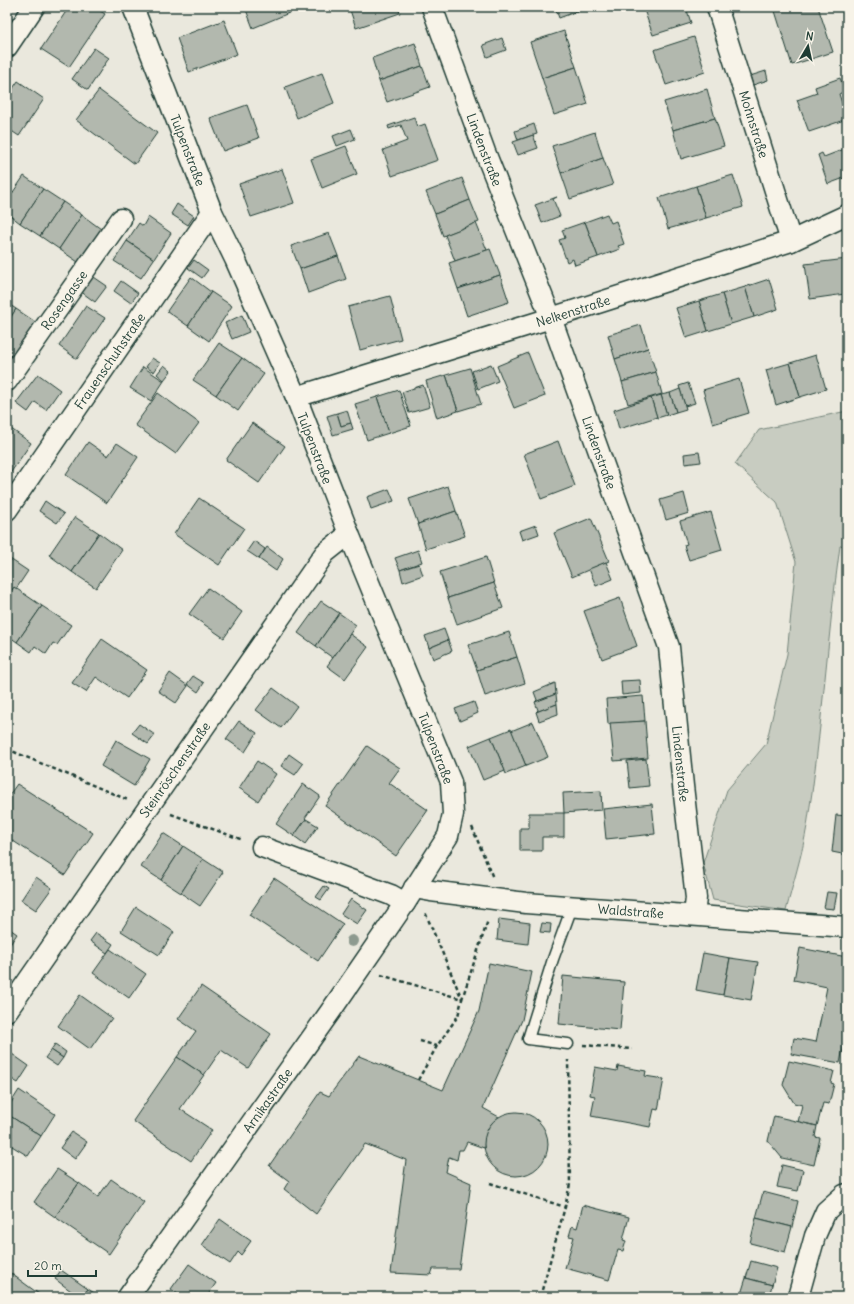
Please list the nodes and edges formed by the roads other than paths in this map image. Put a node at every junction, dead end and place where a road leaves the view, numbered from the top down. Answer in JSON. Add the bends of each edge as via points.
{"nodes":[{"id":1,"x":34,"y":7,"type":"edge"},
{"id":2,"x":133,"y":7,"type":"edge"},
{"id":3,"x":432,"y":7,"type":"edge"},
{"id":4,"x":717,"y":7,"type":"edge"},
{"id":5,"x":7,"y":47,"type":"edge"},
{"id":6,"x":212,"y":212,"type":"junction"},
{"id":7,"x":847,"y":215,"type":"edge"},
{"id":8,"x":121,"y":219,"type":"dead end"},
{"id":9,"x":791,"y":241,"type":"junction"},
{"id":10,"x":551,"y":318,"type":"junction"},
{"id":11,"x":7,"y":381,"type":"edge"},
{"id":12,"x":296,"y":397,"type":"junction"},
{"id":13,"x":7,"y":510,"type":"edge"},
{"id":14,"x":349,"y":534,"type":"junction"},
{"id":15,"x":262,"y":847,"type":"dead end"},
{"id":16,"x":414,"y":900,"type":"junction"},
{"id":17,"x":572,"y":907,"type":"junction"},
{"id":18,"x":694,"y":915,"type":"junction"},
{"id":19,"x":847,"y":927,"type":"edge"},
{"id":20,"x":7,"y":1011,"type":"edge"},
{"id":21,"x":568,"y":1044,"type":"road end"},
{"id":22,"x":847,"y":1194,"type":"edge"},
{"id":23,"x":128,"y":1297,"type":"edge"},
{"id":24,"x":798,"y":1297,"type":"edge"}],
"edges":[{"from":1,"to":5,"type":"street"},
{"from":2,"to":6,"type":"street","name":"Tulpenstraße"},
{"from":3,"to":10,"type":"street","name":"Lindenstraße","via":[[485,152]]},
{"from":4,"to":9,"type":"street","name":"Mohnstraße"},
{"from":6,"to":12,"type":"street","name":"Tulpenstraße"},
{"from":6,"to":13,"type":"street","name":"Frauenschuhstraße"},
{"from":7,"to":9,"type":"street","name":"Nelkenstraße"},
{"from":8,"to":11,"type":"street","name":"Rosengasse"},
{"from":9,"to":10,"type":"street","name":"Nelkenstraße"},
{"from":10,"to":12,"type":"street","name":"Nelkenstraße"},
{"from":10,"to":18,"type":"street","name":"Lindenstraße","via":[[669,647],[696,898]]},
{"from":12,"to":14,"type":"street","name":"Tulpenstraße"},
{"from":14,"to":16,"type":"street","name":"Tulpenstraße","via":[[451,782],[453,814],[448,836]]},
{"from":14,"to":20,"type":"street","name":"Steinröschenstraße","via":[[325,553]]},
{"from":15,"to":16,"type":"street","via":[[391,895]]},
{"from":16,"to":17,"type":"street","name":"Waldstraße","via":[[498,900]]},
{"from":16,"to":23,"type":"street","name":"Arnikastraße","via":[[330,1012]]},
{"from":17,"to":18,"type":"street","name":"Waldstraße"},
{"from":17,"to":21,"type":"lane","via":[[528,1040]]},
{"from":18,"to":19,"type":"street","name":"Waldstraße"},
{"from":22,"to":24,"type":"street","via":[[826,1211],[815,1236]]}]}
